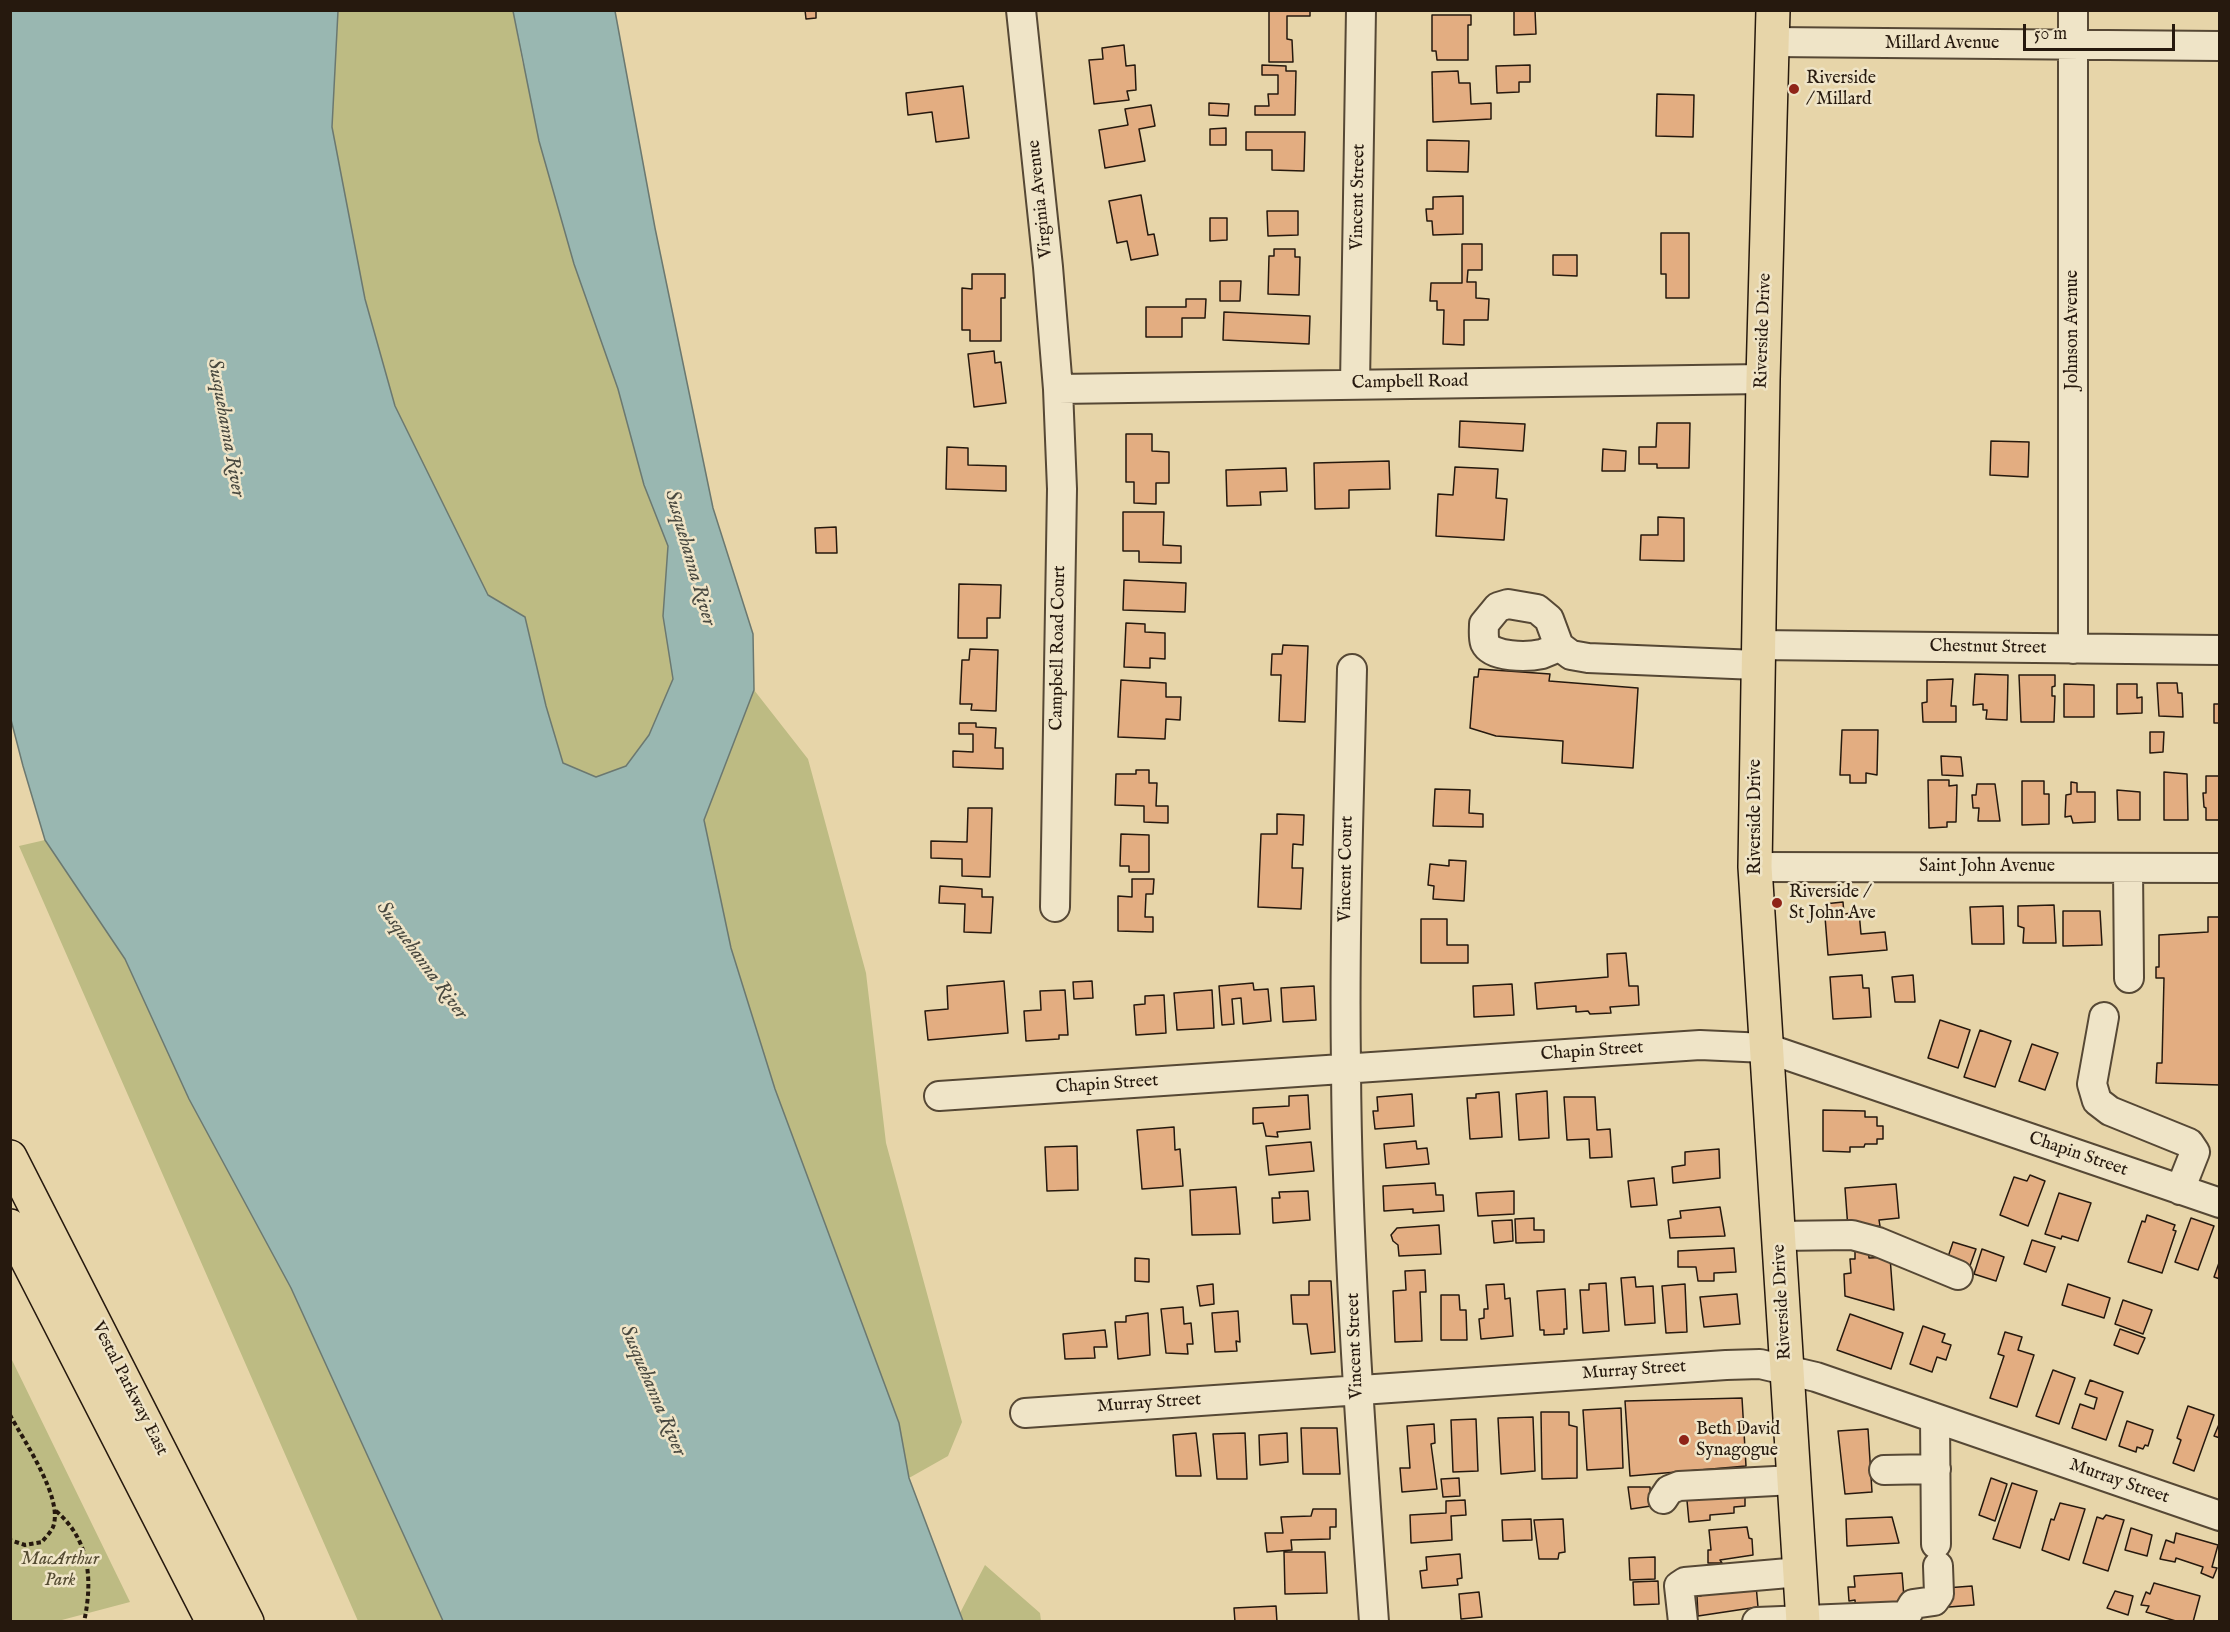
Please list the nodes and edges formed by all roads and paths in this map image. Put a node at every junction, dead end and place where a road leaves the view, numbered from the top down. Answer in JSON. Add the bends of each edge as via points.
{"nodes":[{"id":1,"x":1021,"y":10,"type":"edge"},
{"id":2,"x":1361,"y":10,"type":"edge"},
{"id":3,"x":2073,"y":10,"type":"edge"},
{"id":4,"x":1773,"y":26,"type":"edge"},
{"id":5,"x":2073,"y":44,"type":"junction"},
{"id":6,"x":2220,"y":46,"type":"edge"},
{"id":7,"x":1763,"y":379,"type":"junction"},
{"id":8,"x":1355,"y":384,"type":"junction"},
{"id":9,"x":1058,"y":389,"type":"junction"},
{"id":10,"x":1559,"y":646,"type":"dead end"},
{"id":11,"x":2073,"y":649,"type":"junction"},
{"id":12,"x":2220,"y":650,"type":"edge"},
{"id":13,"x":1757,"y":655,"type":"junction"},
{"id":14,"x":1352,"y":669,"type":"dead end"},
{"id":15,"x":1755,"y":867,"type":"junction"},
{"id":16,"x":2128,"y":868,"type":"junction"},
{"id":17,"x":2220,"y":868,"type":"edge"},
{"id":18,"x":1055,"y":907,"type":"dead end"},
{"id":19,"x":2129,"y":978,"type":"dead end"},
{"id":20,"x":2104,"y":1017,"type":"dead end"},
{"id":21,"x":1766,"y":1048,"type":"junction"},
{"id":22,"x":1346,"y":1069,"type":"junction"},
{"id":23,"x":939,"y":1096,"type":"dead end"},
{"id":24,"x":10,"y":1157,"type":"edge"},
{"id":25,"x":2180,"y":1190,"type":"junction"},
{"id":26,"x":2220,"y":1203,"type":"edge"},
{"id":27,"x":10,"y":1226,"type":"edge"},
{"id":28,"x":1779,"y":1236,"type":"junction"},
{"id":29,"x":1958,"y":1275,"type":"dead end"},
{"id":30,"x":1787,"y":1369,"type":"junction"},
{"id":31,"x":1357,"y":1390,"type":"junction"},
{"id":32,"x":1025,"y":1413,"type":"dead end"},
{"id":33,"x":10,"y":1415,"type":"edge"},
{"id":34,"x":1935,"y":1418,"type":"junction"},
{"id":35,"x":1936,"y":1469,"type":"junction"},
{"id":36,"x":1884,"y":1470,"type":"dead end"},
{"id":37,"x":1794,"y":1480,"type":"junction"},
{"id":38,"x":1663,"y":1499,"type":"dead end"},
{"id":39,"x":55,"y":1511,"type":"junction"},
{"id":40,"x":2220,"y":1516,"type":"edge"},
{"id":41,"x":10,"y":1540,"type":"edge"},
{"id":42,"x":1799,"y":1567,"type":"junction"},
{"id":43,"x":1668,"y":1570,"type":"dead end"},
{"id":44,"x":1908,"y":1618,"type":"edge"},
{"id":45,"x":1803,"y":1620,"type":"edge"},
{"id":46,"x":84,"y":1622,"type":"edge"},
{"id":47,"x":213,"y":1622,"type":"edge"},
{"id":48,"x":247,"y":1622,"type":"edge"},
{"id":49,"x":1374,"y":1622,"type":"edge"},
{"id":50,"x":1683,"y":1622,"type":"edge"},
{"id":51,"x":1757,"y":1622,"type":"edge"}],
"edges":[{"from":1,"to":9,"type":"street","name":"Virginia Avenue"},
{"from":2,"to":8,"type":"street","name":"Vincent Street"},
{"from":3,"to":5,"type":"street","name":"Johnson Avenue"},
{"from":4,"to":5,"type":"street","name":"Millard Avenue"},
{"from":4,"to":7,"type":"main road","name":"Riverside Drive"},
{"from":5,"to":6,"type":"street","name":"Millard Avenue"},
{"from":5,"to":11,"type":"street","name":"Johnson Avenue"},
{"from":7,"to":8,"type":"street","name":"Campbell Road"},
{"from":7,"to":13,"type":"main road","name":"Riverside Drive"},
{"from":8,"to":9,"type":"street","name":"Campbell Road"},
{"from":9,"to":18,"type":"street","name":"Campbell Road Court","via":[[1062,489]]},
{"from":10,"to":13,"type":"street","name":"Chestnut Street","via":[[1570,655],[1588,658]]},
{"from":11,"to":12,"type":"street","name":"Chestnut Street"},
{"from":11,"to":13,"type":"street","name":"Chestnut Street"},
{"from":13,"to":15,"type":"main road","name":"Riverside Drive"},
{"from":14,"to":22,"type":"street","name":"Vincent Court"},
{"from":15,"to":16,"type":"street","name":"Saint John Avenue"},
{"from":15,"to":21,"type":"main road","name":"Riverside Drive"},
{"from":16,"to":17,"type":"street","name":"Saint John Avenue"},
{"from":16,"to":19,"type":"street"},
{"from":20,"to":25,"type":"street","via":[[2092,1084],[2097,1101],[2110,1111],[2189,1143],[2194,1152]]},
{"from":21,"to":22,"type":"street","name":"Chapin Street","via":[[1700,1045]]},
{"from":21,"to":25,"type":"street","name":"Chapin Street"},
{"from":21,"to":28,"type":"main road","name":"Riverside Drive"},
{"from":22,"to":23,"type":"street","name":"Chapin Street"},
{"from":22,"to":31,"type":"street","name":"Vincent Street"},
{"from":24,"to":48,"type":"main road","name":"Vestal Parkway East"},
{"from":25,"to":26,"type":"street","name":"Chapin Street"},
{"from":27,"to":47,"type":"main road","name":"Vestal Parkway East"},
{"from":28,"to":29,"type":"street","via":[[1852,1235]]},
{"from":28,"to":30,"type":"main road","name":"Riverside Drive"},
{"from":30,"to":31,"type":"street","name":"Murray Street","via":[[1760,1364],[1726,1365]]},
{"from":30,"to":34,"type":"street","name":"Murray Street"},
{"from":30,"to":37,"type":"main road","name":"Riverside Drive"},
{"from":31,"to":32,"type":"street","name":"Murray Street"},
{"from":31,"to":49,"type":"street","name":"Vincent Street"},
{"from":33,"to":39,"type":"path","via":[[52,1491]]},
{"from":34,"to":35,"type":"street"},
{"from":34,"to":40,"type":"street","name":"Murray Street"},
{"from":35,"to":36,"type":"street"},
{"from":35,"to":44,"type":"street","via":[[1939,1594],[1934,1601],[1913,1604]]},
{"from":37,"to":38,"type":"street","via":[[1679,1486],[1669,1490]]},
{"from":37,"to":42,"type":"main road","name":"Riverside Drive"},
{"from":39,"to":41,"type":"path","via":[[53,1527],[42,1542],[25,1545]]},
{"from":39,"to":46,"type":"path","via":[[70,1523],[80,1539],[88,1603]]},
{"from":42,"to":43,"type":"street"},
{"from":42,"to":45,"type":"main road","name":"Riverside Drive"},
{"from":42,"to":50,"type":"street","via":[[1684,1582],[1679,1586]]},
{"from":44,"to":45,"type":"street"},
{"from":45,"to":51,"type":"street"}]}
